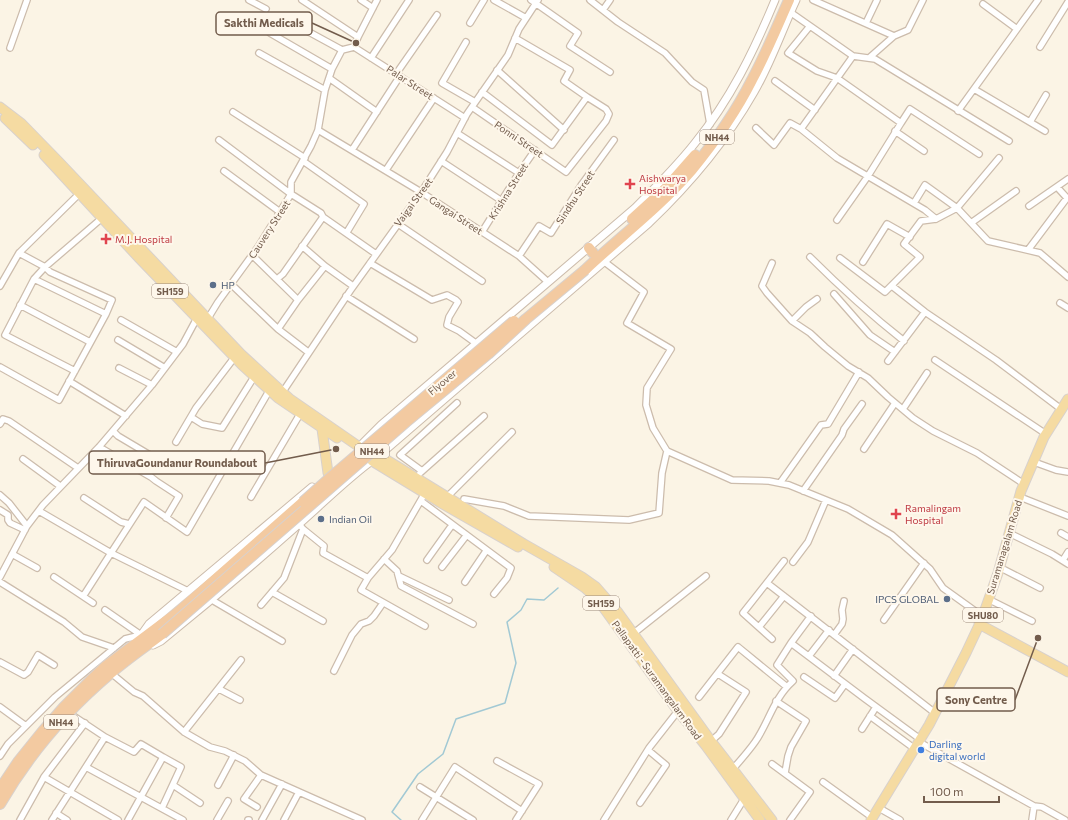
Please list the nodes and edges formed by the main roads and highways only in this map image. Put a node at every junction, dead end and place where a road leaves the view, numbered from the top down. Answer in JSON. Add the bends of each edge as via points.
{"nodes":[{"id":1,"x":781,"y":0,"type":"edge"},
{"id":2,"x":789,"y":0,"type":"edge"},
{"id":3,"x":0,"y":107,"type":"edge"},
{"id":4,"x":0,"y":114,"type":"edge"},
{"id":5,"x":90,"y":200,"type":"junction"},
{"id":6,"x":608,"y":245,"type":"junction"},
{"id":7,"x":583,"y":267,"type":"junction"},
{"id":8,"x":206,"y":322,"type":"junction"},
{"id":9,"x":280,"y":395,"type":"junction"},
{"id":10,"x":1068,"y":399,"type":"edge"},
{"id":11,"x":322,"y":429,"type":"junction"},
{"id":12,"x":358,"y":448,"type":"junction"},
{"id":13,"x":374,"y":458,"type":"junction"},
{"id":14,"x":328,"y":473,"type":"road end"},
{"id":15,"x":444,"y":500,"type":"junction"},
{"id":16,"x":981,"y":620,"type":"junction"},
{"id":17,"x":160,"y":630,"type":"junction"},
{"id":18,"x":135,"y":650,"type":"junction"},
{"id":19,"x":1068,"y":671,"type":"edge"},
{"id":20,"x":709,"y":744,"type":"junction"},
{"id":21,"x":0,"y":789,"type":"edge"},
{"id":22,"x":0,"y":804,"type":"edge"},
{"id":23,"x":872,"y":819,"type":"edge"},
{"id":24,"x":760,"y":820,"type":"edge"},
{"id":25,"x":772,"y":820,"type":"edge"}],
"edges":[{"from":1,"to":6,"type":"highway","number":"NH44","via":[[749,73],[708,138],[664,189]]},
{"from":2,"to":6,"type":"highway","number":"NH44","via":[[752,81],[712,144],[691,171],[655,208]]},
{"from":3,"to":5,"type":"main road","via":[[20,123]]},
{"from":4,"to":5,"type":"main road","number":"SH159","via":[[41,152],[79,194]]},
{"from":5,"to":8,"type":"main road"},
{"from":5,"to":8,"type":"main road","number":"SH159","via":[[102,218],[197,318]]},
{"from":6,"to":7,"type":"highway","number":"NH44"},
{"from":7,"to":17,"type":"highway","number":"NH44","bridge":true,"via":[[488,354]]},
{"from":7,"to":17,"type":"highway","name":"Flyover","number":"NH44","bridge":true,"via":[[331,477]]},
{"from":8,"to":9,"type":"main road"},
{"from":8,"to":9,"type":"main road","number":"SH159","via":[[234,358],[270,391]]},
{"from":9,"to":11,"type":"main road","number":"SH159","via":[[300,414]]},
{"from":9,"to":12,"type":"main road"},
{"from":10,"to":16,"type":"main road","name":"Suramanagalam Road","number":"SHU80","via":[[1046,434],[1024,484],[1000,567]]},
{"from":11,"to":12,"type":"main road","number":"SH159"},
{"from":11,"to":14,"type":"main road"},
{"from":12,"to":13,"type":"main road","number":"SH159","via":[[370,446]]},
{"from":12,"to":13,"type":"main road","number":"SH159","via":[[355,457],[358,462],[364,464]]},
{"from":13,"to":15,"type":"main road","via":[[419,474]]},
{"from":13,"to":15,"type":"main road","name":"Pallapatti - Suramangalam Road","number":"SH159","via":[[423,497]]},
{"from":15,"to":20,"type":"main road","name":"Pallapatti - Suramangalam Road","number":"SH159","via":[[559,570],[594,596],[678,711]]},
{"from":15,"to":20,"type":"main road","via":[[596,587],[634,633]]},
{"from":16,"to":19,"type":"main road"},
{"from":16,"to":23,"type":"main road","name":"Suramanagalam Road","number":"SHU80","via":[[935,713]]},
{"from":17,"to":18,"type":"highway","number":"NH44"},
{"from":18,"to":21,"type":"highway","number":"NH44","via":[[106,666],[64,707],[18,762]]},
{"from":18,"to":22,"type":"highway","number":"NH44","via":[[69,713],[43,742]]},
{"from":20,"to":24,"type":"main road","name":"Pallapatti - Suramangalam Road","number":"SH159","via":[[727,776]]},
{"from":20,"to":25,"type":"main road","via":[[734,769]]}]}
